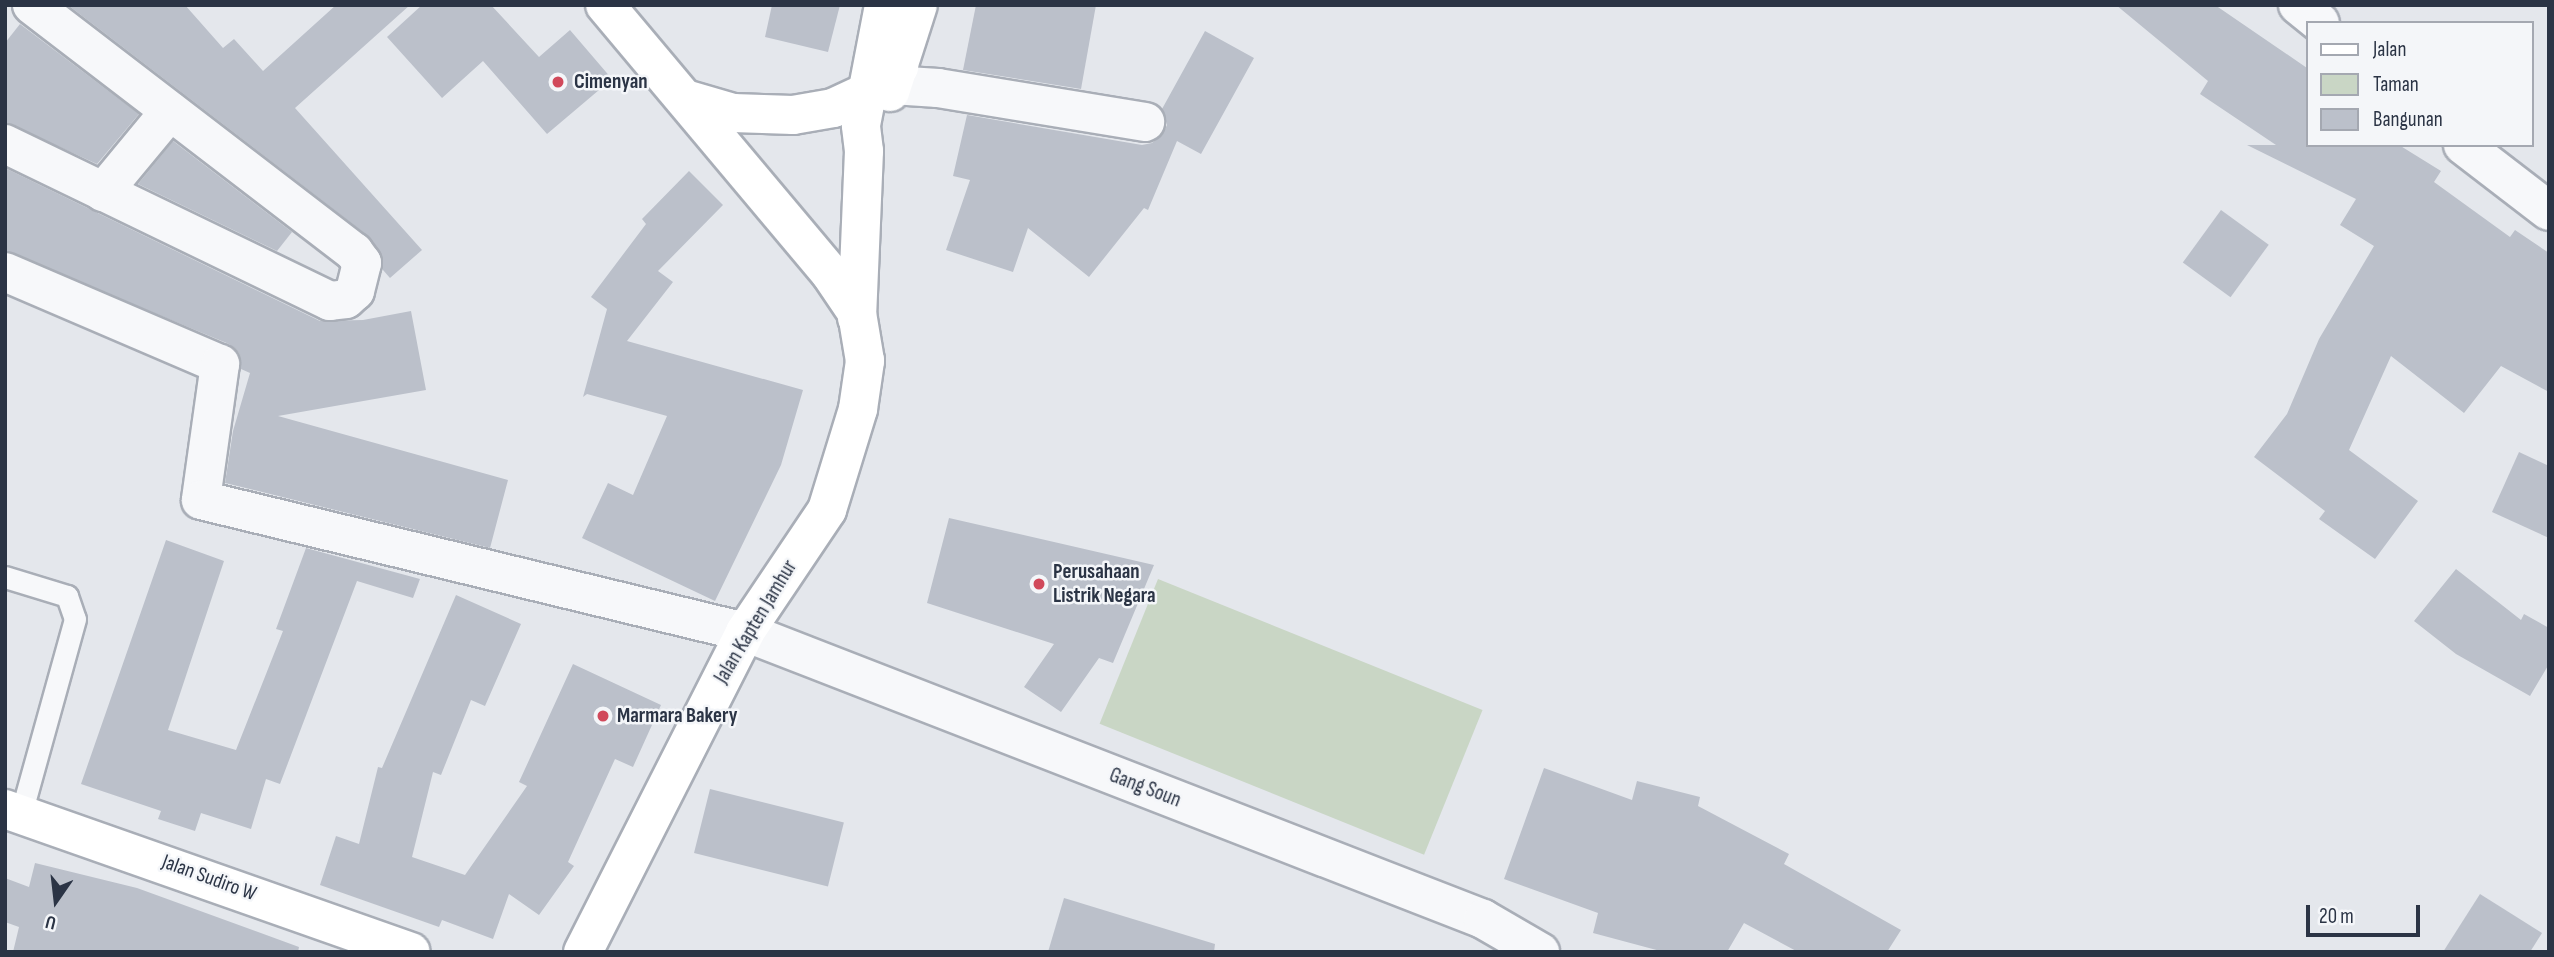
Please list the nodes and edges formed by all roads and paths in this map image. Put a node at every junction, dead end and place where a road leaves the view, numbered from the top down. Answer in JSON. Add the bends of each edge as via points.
{"nodes":[{"id":1,"x":17,"y":5,"type":"edge"},
{"id":2,"x":32,"y":5,"type":"edge"},
{"id":3,"x":605,"y":5,"type":"edge"},
{"id":4,"x":884,"y":5,"type":"edge"},
{"id":5,"x":918,"y":5,"type":"edge"},
{"id":6,"x":5,"y":17,"type":"edge"},
{"id":7,"x":885,"y":82,"type":"junction"},
{"id":8,"x":685,"y":99,"type":"junction"},
{"id":9,"x":170,"y":111,"type":"junction"},
{"id":10,"x":1145,"y":122,"type":"dead end"},
{"id":11,"x":5,"y":144,"type":"edge"},
{"id":12,"x":2466,"y":147,"type":"edge"},
{"id":13,"x":103,"y":192,"type":"junction"},
{"id":14,"x":2549,"y":211,"type":"edge"},
{"id":15,"x":5,"y":272,"type":"edge"},
{"id":16,"x":858,"y":318,"type":"junction"},
{"id":17,"x":5,"y":577,"type":"edge"},
{"id":18,"x":746,"y":632,"type":"junction"},
{"id":19,"x":13,"y":811,"type":"edge"},
{"id":20,"x":411,"y":952,"type":"edge"},
{"id":21,"x":583,"y":952,"type":"edge"},
{"id":22,"x":1540,"y":952,"type":"edge"}],
"edges":[{"from":1,"to":6,"type":"street"},
{"from":2,"to":9,"type":"street"},
{"from":3,"to":8,"type":"main road","name":"Jalan Kapten Jamhur"},
{"from":4,"to":7,"type":"main road","name":"Jalan Kapten Jamhur"},
{"from":5,"to":7,"type":"main road","name":"Jalan Kapten Jamhur"},
{"from":7,"to":8,"type":"main road","via":[[832,108],[793,115],[733,113]]},
{"from":7,"to":10,"type":"street"},
{"from":7,"to":16,"type":"main road","name":"Jalan Kapten Jamhur","via":[[864,151]]},
{"from":8,"to":16,"type":"main road","name":"Jalan Kapten Jamhur","via":[[830,274]]},
{"from":9,"to":13,"type":"street"},
{"from":9,"to":13,"type":"street","via":[[354,252],[362,263],[355,291],[346,299],[330,301]]},
{"from":11,"to":13,"type":"street"},
{"from":12,"to":14,"type":"street"},
{"from":15,"to":18,"type":"street","name":"Gang Soun","via":[[220,364],[201,500]]},
{"from":16,"to":18,"type":"main road","name":"Jalan Kapten Jamhur","via":[[865,361],[858,410],[827,510]]},
{"from":17,"to":19,"type":"lane","via":[[67,596],[75,619]]},
{"from":18,"to":21,"type":"main road","name":"Jalan Kapten Jamhur"},
{"from":18,"to":22,"type":"street","name":"Gang Soun","via":[[1483,919]]},
{"from":19,"to":20,"type":"main road","name":"Jalan Sudiro W"}]}
